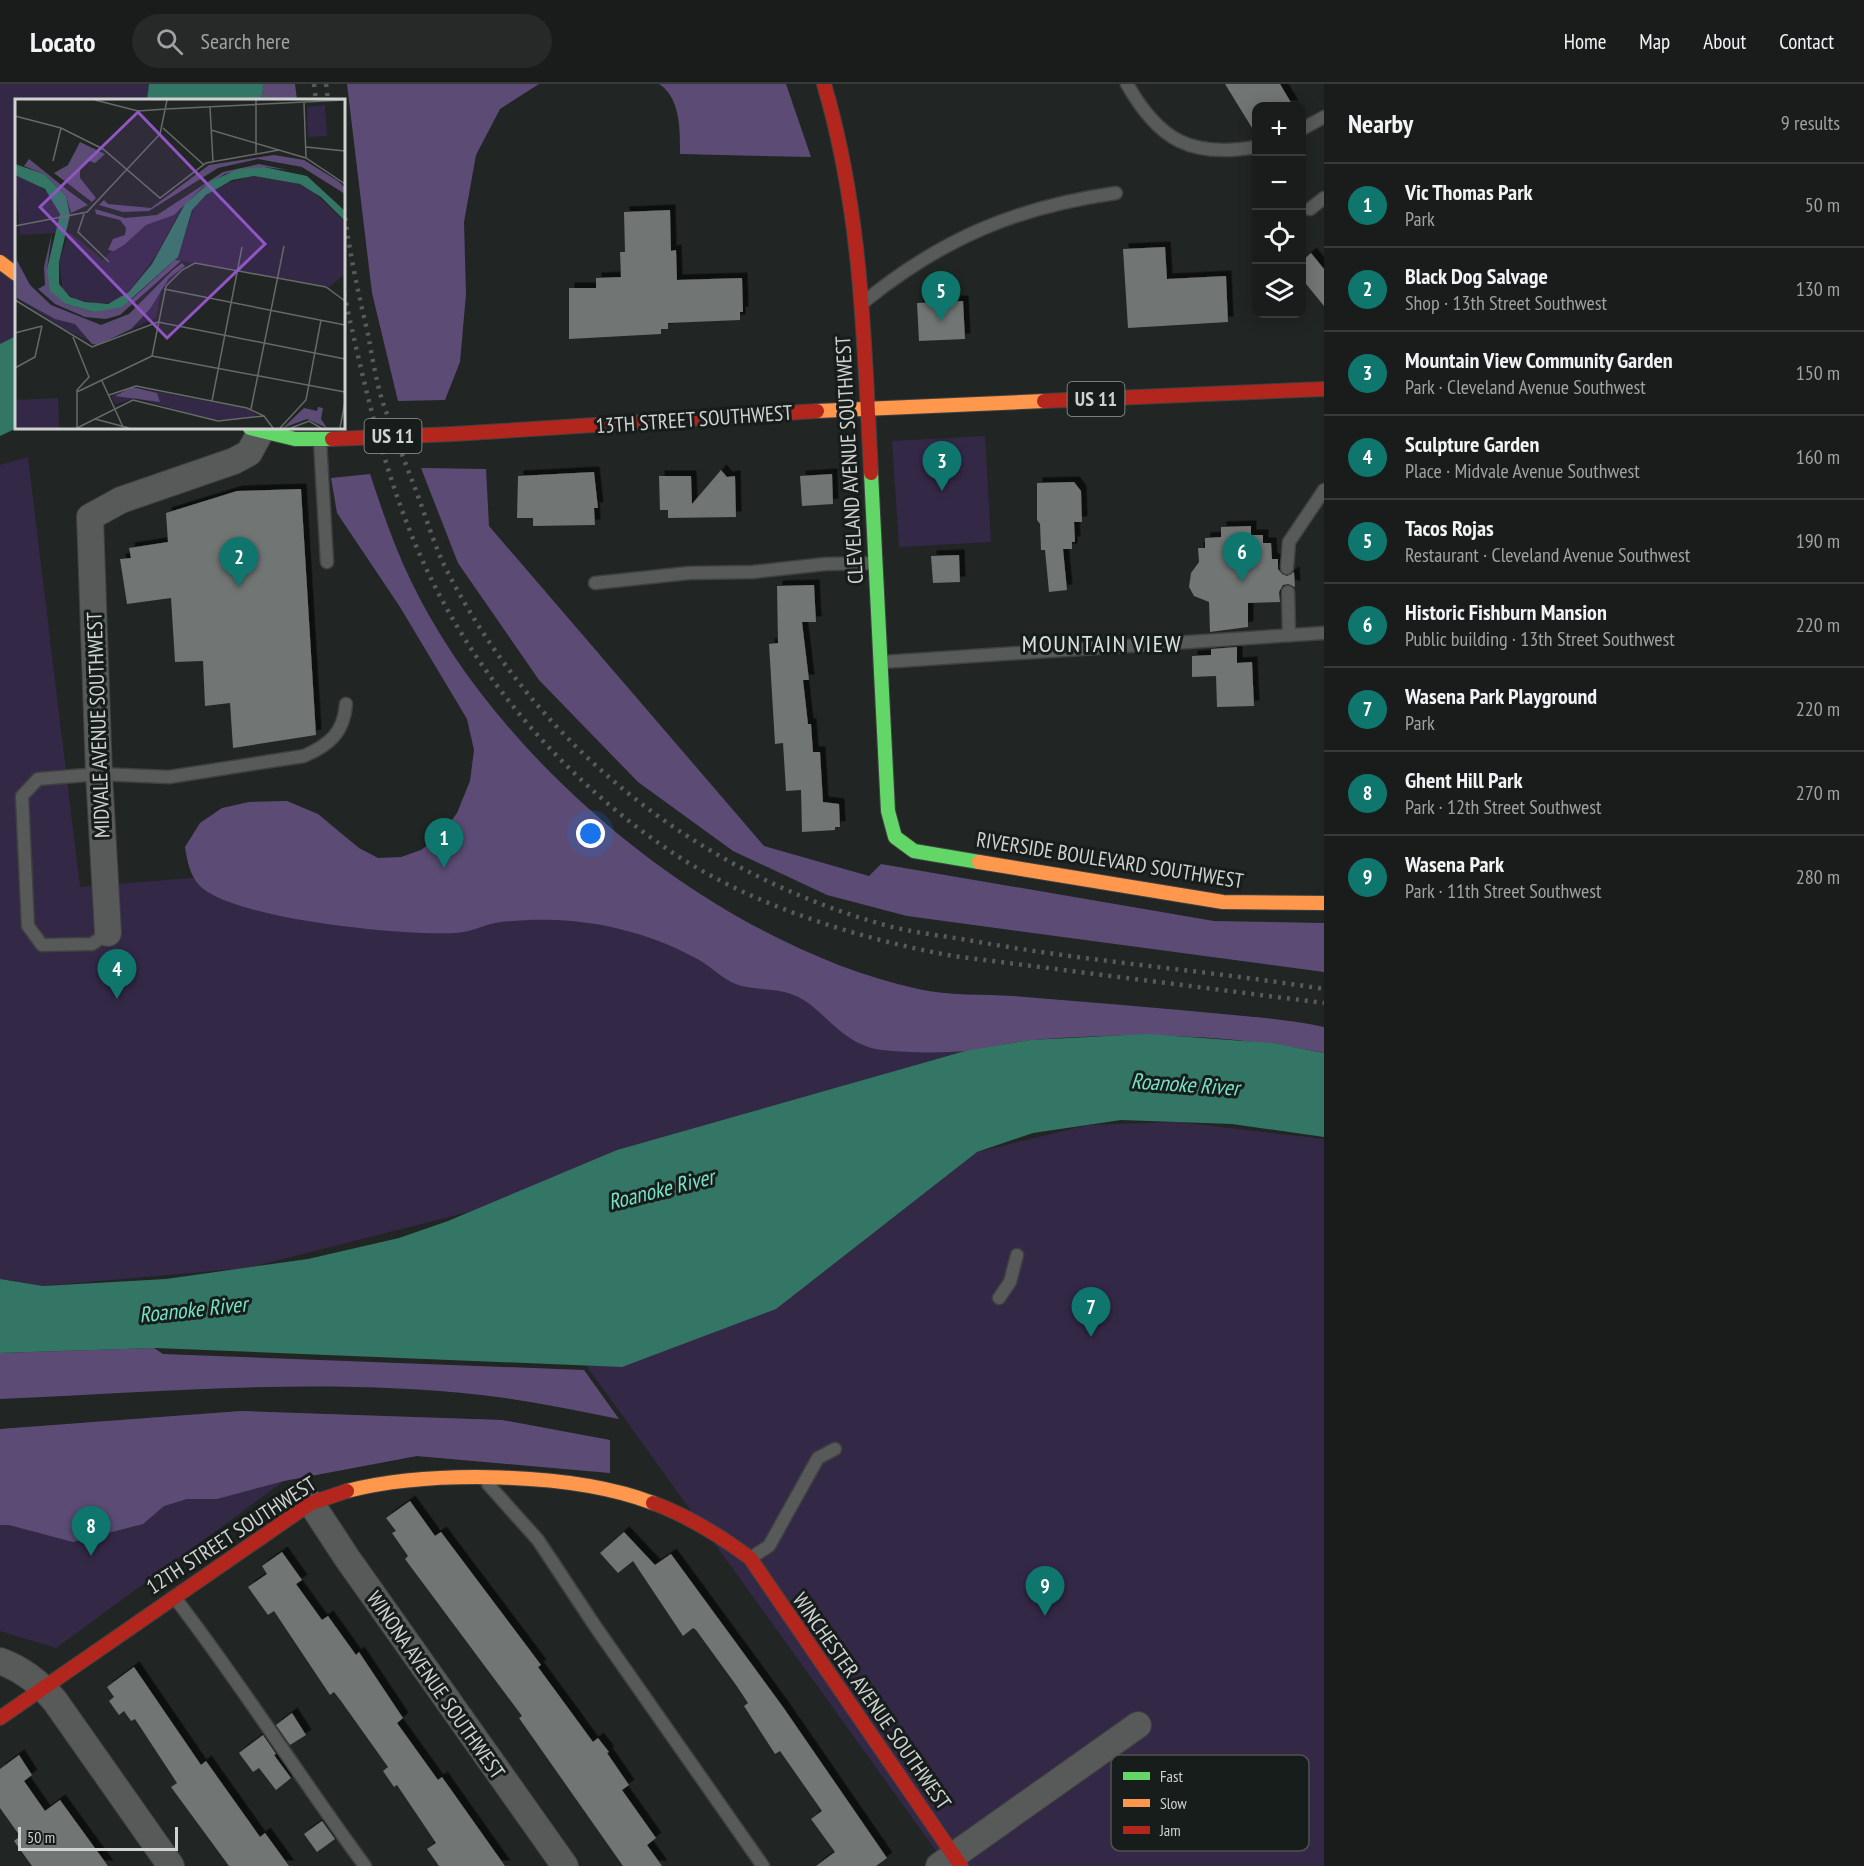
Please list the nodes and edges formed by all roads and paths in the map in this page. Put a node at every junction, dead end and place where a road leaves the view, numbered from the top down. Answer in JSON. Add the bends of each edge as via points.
{"nodes":[{"id":1,"x":824,"y":84,"type":"edge"},
{"id":2,"x":1127,"y":84,"type":"edge"},
{"id":3,"x":1324,"y":117,"type":"edge"},
{"id":4,"x":1306,"y":127,"type":"edge"},
{"id":5,"x":1252,"y":148,"type":"edge"},
{"id":6,"x":1116,"y":193,"type":"dead end"},
{"id":7,"x":1324,"y":198,"type":"edge"},
{"id":8,"x":1310,"y":208,"type":"dead end"},
{"id":9,"x":0,"y":262,"type":"edge"},
{"id":10,"x":15,"y":273,"type":"edge"},
{"id":11,"x":862,"y":304,"type":"junction"},
{"id":12,"x":1324,"y":389,"type":"edge"},
{"id":13,"x":867,"y":408,"type":"junction"},
{"id":14,"x":255,"y":429,"type":"edge"},
{"id":15,"x":326,"y":440,"type":"junction"},
{"id":16,"x":1324,"y":490,"type":"edge"},
{"id":17,"x":90,"y":517,"type":"joint"},
{"id":18,"x":327,"y":562,"type":"dead end"},
{"id":19,"x":875,"y":563,"type":"junction"},
{"id":20,"x":1287,"y":568,"type":"dead end"},
{"id":21,"x":596,"y":583,"type":"dead end"},
{"id":22,"x":1288,"y":592,"type":"dead end"},
{"id":23,"x":1324,"y":633,"type":"edge"},
{"id":24,"x":1289,"y":635,"type":"junction"},
{"id":25,"x":881,"y":663,"type":"junction"},
{"id":26,"x":346,"y":704,"type":"dead end"},
{"id":27,"x":99,"y":774,"type":"junction"},
{"id":28,"x":895,"y":837,"type":"joint"},
{"id":29,"x":1324,"y":903,"type":"edge"},
{"id":30,"x":108,"y":933,"type":"joint"},
{"id":31,"x":1017,"y":1255,"type":"dead end"},
{"id":32,"x":999,"y":1298,"type":"dead end"},
{"id":33,"x":835,"y":1449,"type":"dead end"},
{"id":34,"x":481,"y":1476,"type":"junction"},
{"id":35,"x":311,"y":1503,"type":"junction"},
{"id":36,"x":750,"y":1558,"type":"junction"},
{"id":37,"x":174,"y":1597,"type":"junction"},
{"id":38,"x":0,"y":1661,"type":"edge"},
{"id":39,"x":43,"y":1686,"type":"junction"},
{"id":40,"x":0,"y":1718,"type":"edge"},
{"id":41,"x":1138,"y":1725,"type":"dead end"},
{"id":42,"x":951,"y":1863,"type":"edge"},
{"id":43,"x":171,"y":1866,"type":"edge"},
{"id":44,"x":365,"y":1866,"type":"edge"},
{"id":45,"x":565,"y":1866,"type":"edge"},
{"id":46,"x":763,"y":1866,"type":"edge"}],
"edges":[{"from":1,"to":11,"type":"street","name":"CLEVELAND AVENUE SOUTHWEST","via":[[850,180]]},
{"from":2,"to":5,"type":"lane","via":[[1146,115],[1180,142],[1201,150],[1227,152]]},
{"from":3,"to":4,"type":"lane"},
{"from":6,"to":11,"type":"lane","via":[[1070,199],[980,228],[918,262]]},
{"from":7,"to":8,"type":"lane"},
{"from":9,"to":10,"type":"street"},
{"from":11,"to":13,"type":"street","name":"CLEVELAND AVENUE SOUTHWEST"},
{"from":12,"to":13,"type":"street","name":"13TH STREET SOUTHWEST","number":"US 11"},
{"from":13,"to":15,"type":"street","name":"13TH STREET SOUTHWEST","number":"US 11","bridge":true},
{"from":13,"to":19,"type":"street","name":"CLEVELAND AVENUE SOUTHWEST"},
{"from":14,"to":15,"type":"street","name":"13TH STREET SOUTHWEST","number":"US 11","via":[[295,439]]},
{"from":14,"to":17,"type":"street","name":"13TH STREET SOUTHWEST","via":[[249,453],[121,500]]},
{"from":15,"to":18,"type":"lane"},
{"from":16,"to":20,"type":"lane","via":[[1288,542]]},
{"from":17,"to":27,"type":"street","name":"MIDVALE AVENUE SOUTHWEST"},
{"from":19,"to":21,"type":"lane","via":[[689,573]]},
{"from":19,"to":25,"type":"street","name":"CLEVELAND AVENUE SOUTHWEST"},
{"from":22,"to":24,"type":"lane"},
{"from":23,"to":24,"type":"lane"},
{"from":24,"to":25,"type":"lane"},
{"from":25,"to":28,"type":"street","name":"CLEVELAND AVENUE SOUTHWEST","via":[[888,811]]},
{"from":26,"to":27,"type":"lane","via":[[340,731],[319,750],[304,756],[170,777]]},
{"from":27,"to":30,"type":"street","name":"MIDVALE AVENUE SOUTHWEST"},
{"from":27,"to":30,"type":"lane","via":[[38,779],[29,786],[22,796],[24,865],[28,926],[42,945],[92,944]]},
{"from":28,"to":29,"type":"street","name":"RIVERSIDE BOULEVARD SOUTHWEST","via":[[914,851],[1223,902]]},
{"from":31,"to":32,"type":"lane","via":[[1010,1282]]},
{"from":33,"to":36,"type":"lane","via":[[818,1458],[769,1545]]},
{"from":34,"to":35,"type":"street","name":"12TH STREET SOUTHWEST","via":[[364,1485],[339,1490]]},
{"from":34,"to":36,"type":"street","name":"12TH STREET SOUTHWEST","via":[[565,1480],[624,1494],[676,1510],[706,1525]]},
{"from":34,"to":46,"type":"lane","via":[[538,1540]]},
{"from":35,"to":37,"type":"street","name":"12TH STREET SOUTHWEST"},
{"from":35,"to":45,"type":"street","name":"WINONA AVENUE SOUTHWEST"},
{"from":36,"to":42,"type":"street","name":"WINCHESTER AVENUE SOUTHWEST"},
{"from":37,"to":39,"type":"street","name":"12TH STREET SOUTHWEST"},
{"from":37,"to":44,"type":"lane","via":[[216,1650]]},
{"from":38,"to":39,"type":"street"},
{"from":39,"to":40,"type":"street","name":"12TH STREET SOUTHWEST"},
{"from":39,"to":43,"type":"street"},
{"from":41,"to":42,"type":"street"}]}
